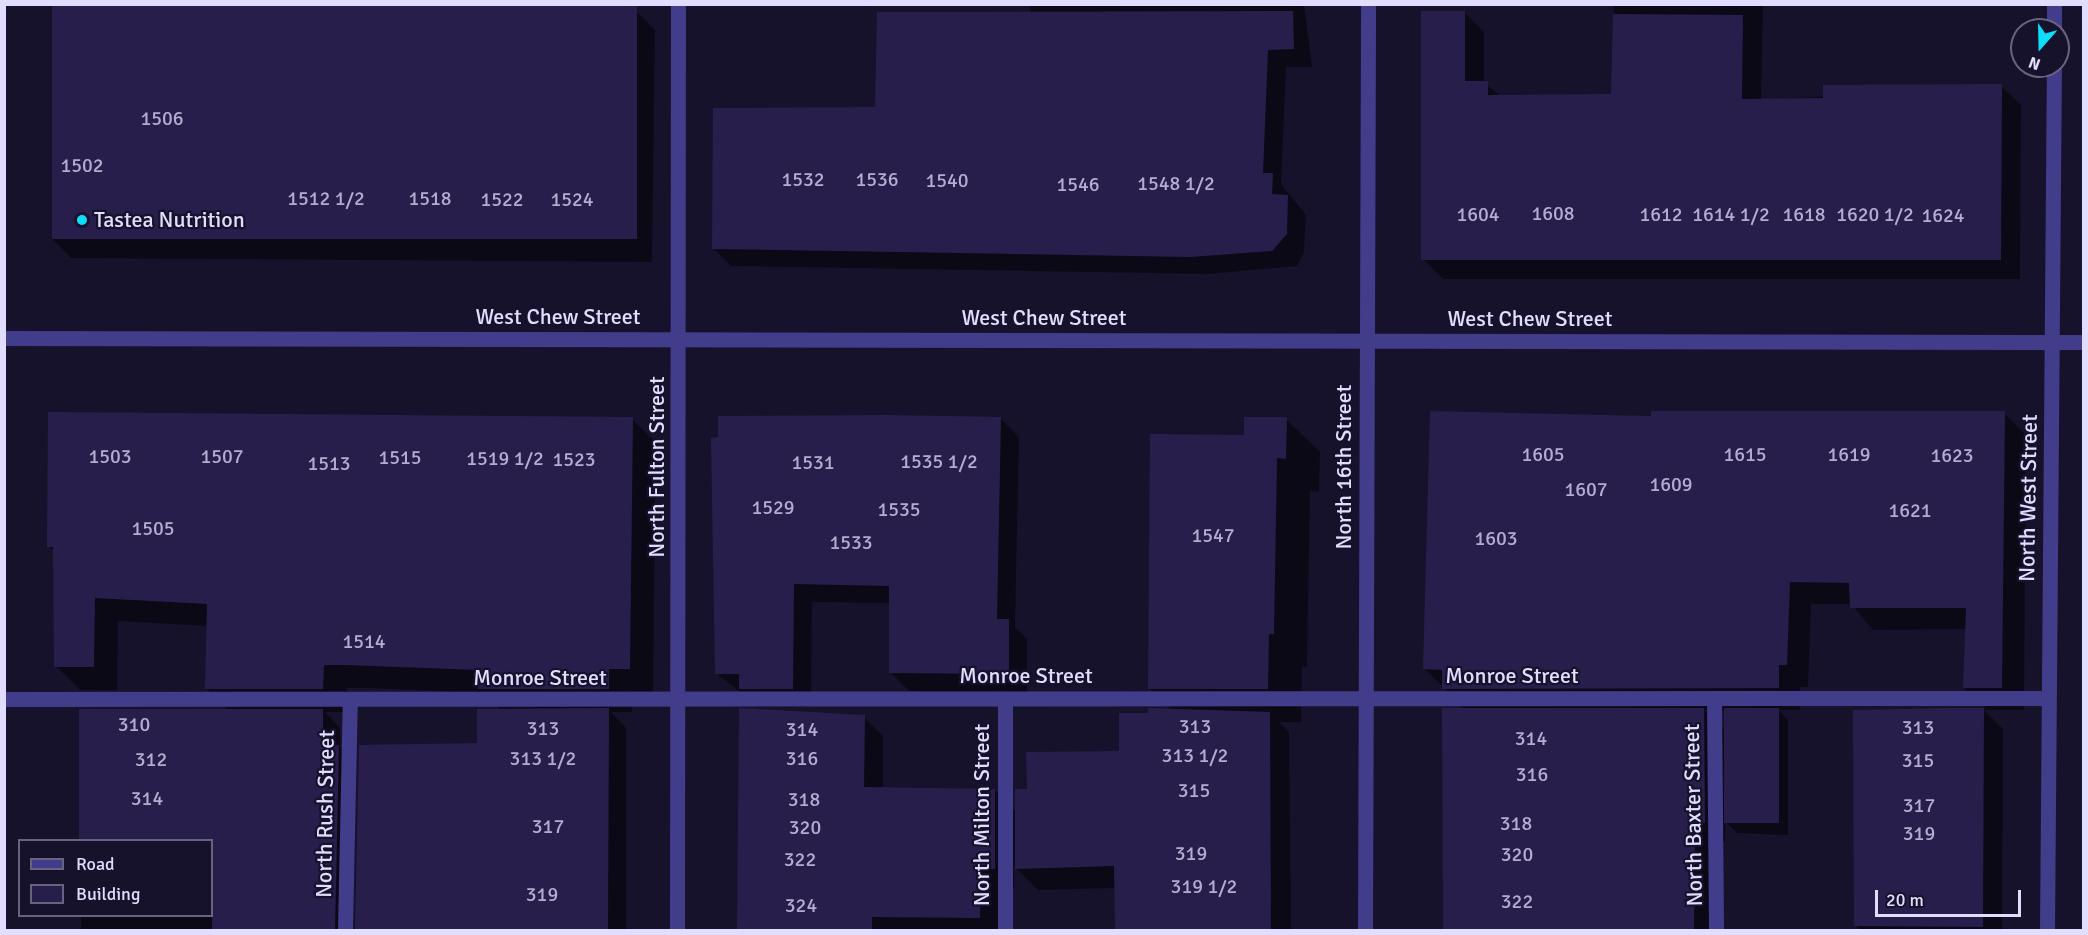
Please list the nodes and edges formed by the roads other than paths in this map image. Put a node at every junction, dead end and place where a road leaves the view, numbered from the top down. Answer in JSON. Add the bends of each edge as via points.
{"nodes":[{"id":1,"x":678,"y":4,"type":"edge"},
{"id":2,"x":1368,"y":4,"type":"edge"},
{"id":3,"x":2054,"y":78,"type":"edge"},
{"id":4,"x":4,"y":338,"type":"edge"},
{"id":5,"x":680,"y":340,"type":"junction"},
{"id":6,"x":1367,"y":342,"type":"junction"},
{"id":7,"x":2054,"y":342,"type":"junction"},
{"id":8,"x":2084,"y":342,"type":"edge"},
{"id":9,"x":1714,"y":698,"type":"junction"},
{"id":10,"x":2048,"y":698,"type":"junction"},
{"id":11,"x":4,"y":699,"type":"edge"},
{"id":12,"x":350,"y":699,"type":"junction"},
{"id":13,"x":1005,"y":699,"type":"junction"},
{"id":14,"x":1365,"y":699,"type":"junction"},
{"id":15,"x":678,"y":701,"type":"junction"},
{"id":16,"x":345,"y":930,"type":"edge"},
{"id":17,"x":677,"y":930,"type":"edge"},
{"id":18,"x":1005,"y":930,"type":"edge"},
{"id":19,"x":1365,"y":930,"type":"edge"},
{"id":20,"x":1716,"y":930,"type":"edge"},
{"id":21,"x":2047,"y":930,"type":"edge"}],
"edges":[{"from":1,"to":5,"type":"street","name":"North Fulton Street"},
{"from":2,"to":6,"type":"street","name":"North 16th Street"},
{"from":3,"to":7,"type":"street","name":"North West Street"},
{"from":4,"to":5,"type":"street","name":"West Chew Street"},
{"from":5,"to":6,"type":"street","name":"West Chew Street"},
{"from":5,"to":15,"type":"street","name":"North Fulton Street"},
{"from":6,"to":7,"type":"street","name":"West Chew Street"},
{"from":6,"to":14,"type":"street","name":"North 16th Street"},
{"from":7,"to":8,"type":"street","name":"West Chew Street"},
{"from":7,"to":10,"type":"street","name":"North West Street"},
{"from":9,"to":10,"type":"street","name":"Monroe Street"},
{"from":9,"to":14,"type":"street","name":"Monroe Street"},
{"from":9,"to":20,"type":"street","name":"North Baxter Street"},
{"from":10,"to":21,"type":"street","name":"North West Street"},
{"from":11,"to":12,"type":"street","name":"Monroe Street"},
{"from":12,"to":15,"type":"street","name":"Monroe Street"},
{"from":12,"to":16,"type":"street","name":"North Rush Street"},
{"from":13,"to":14,"type":"street","name":"Monroe Street"},
{"from":13,"to":15,"type":"street","name":"Monroe Street"},
{"from":13,"to":18,"type":"street","name":"North Milton Street"},
{"from":14,"to":19,"type":"street","name":"North 16th Street"},
{"from":15,"to":17,"type":"street","name":"North Fulton Street"}]}
